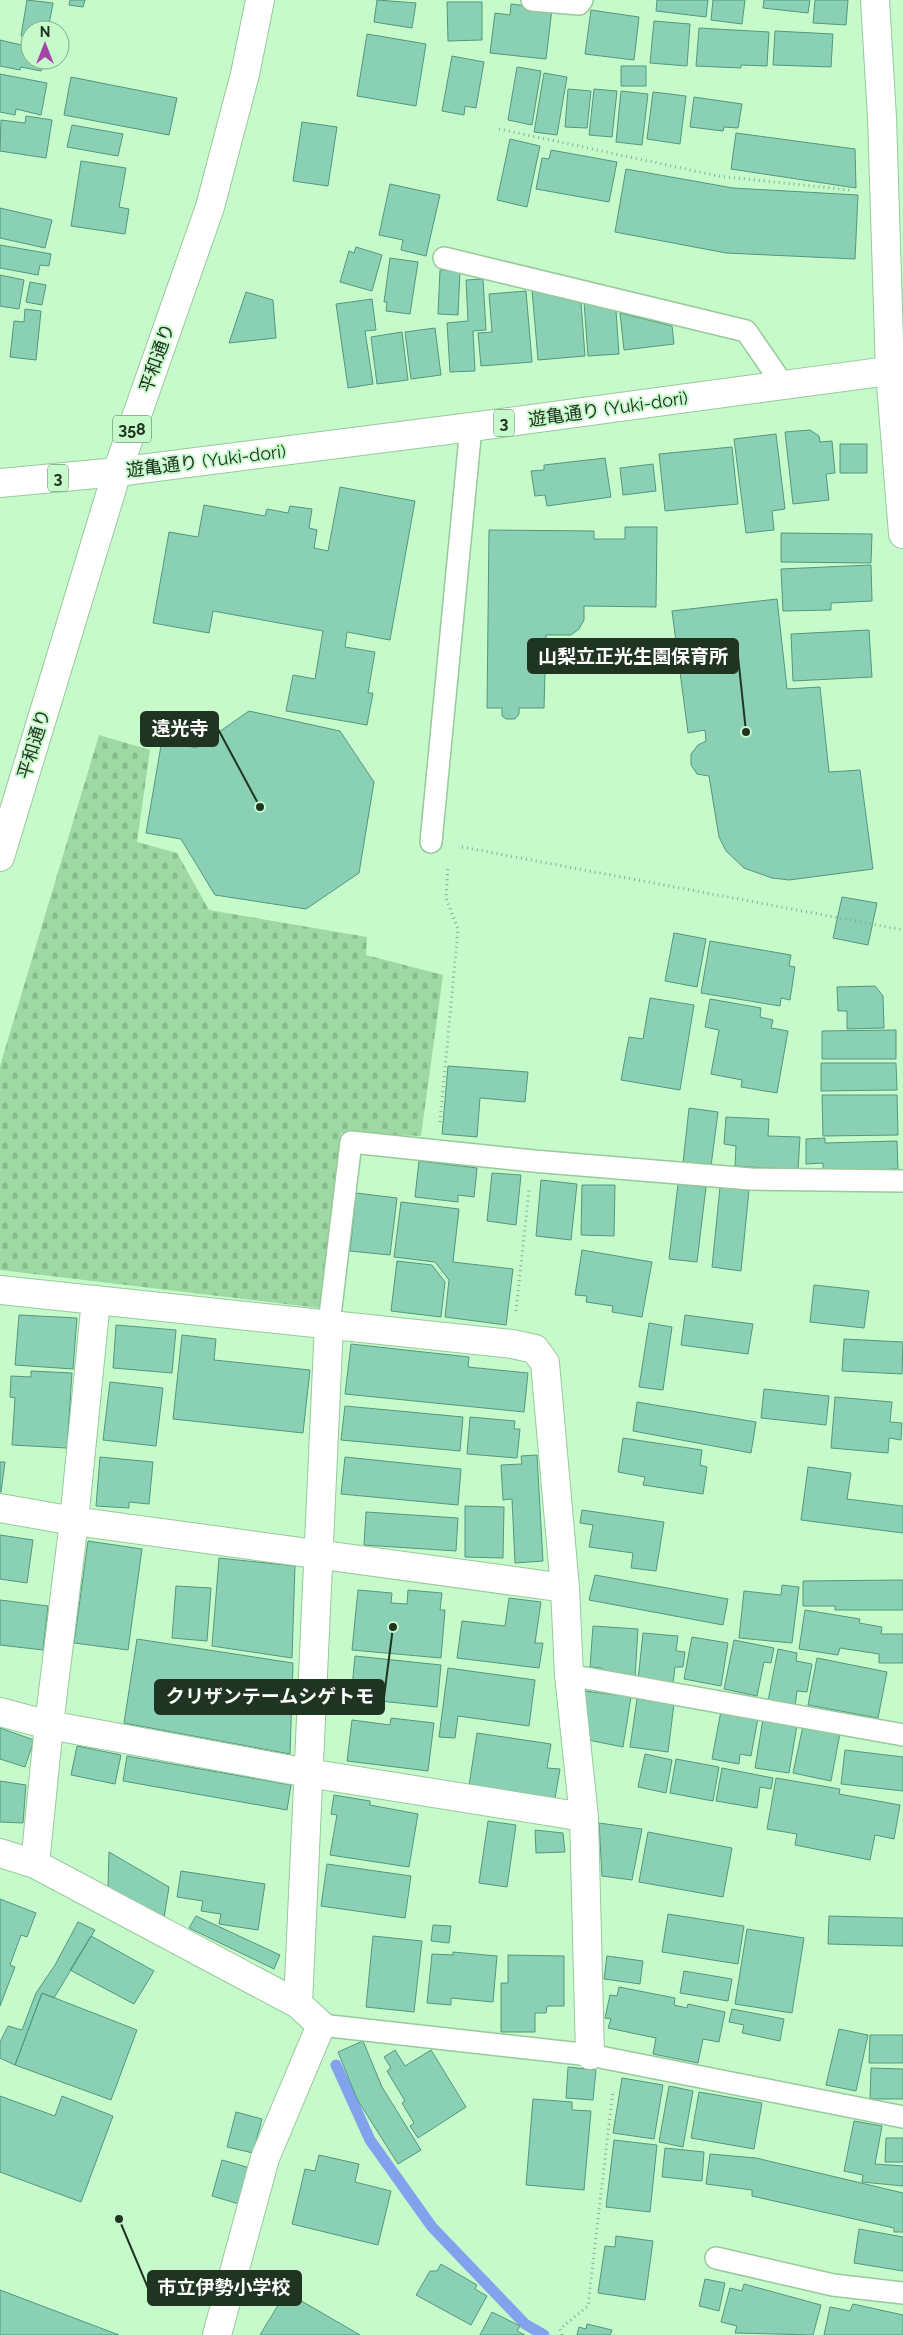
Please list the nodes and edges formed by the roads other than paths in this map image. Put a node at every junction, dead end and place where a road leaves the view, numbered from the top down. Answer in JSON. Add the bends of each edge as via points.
{"nodes":[{"id":1,"x":260,"y":0,"type":"edge"},
{"id":2,"x":532,"y":0,"type":"edge"},
{"id":3,"x":582,"y":0,"type":"edge"},
{"id":4,"x":875,"y":0,"type":"edge"},
{"id":5,"x":892,"y":121,"type":"edge"},
{"id":6,"x":444,"y":258,"type":"dead end"},
{"id":7,"x":896,"y":370,"type":"edge"},
{"id":8,"x":784,"y":386,"type":"junction"},
{"id":9,"x":470,"y":427,"type":"junction"},
{"id":10,"x":117,"y":472,"type":"junction"},
{"id":11,"x":0,"y":483,"type":"edge"},
{"id":12,"x":903,"y":534,"type":"edge"},
{"id":13,"x":440,"y":843,"type":"road end"},
{"id":14,"x":0,"y":857,"type":"edge"},
{"id":15,"x":903,"y":1181,"type":"edge"},
{"id":16,"x":0,"y":1290,"type":"edge"},
{"id":17,"x":96,"y":1300,"type":"junction"},
{"id":18,"x":330,"y":1324,"type":"junction"},
{"id":19,"x":0,"y":1508,"type":"edge"},
{"id":20,"x":74,"y":1521,"type":"junction"},
{"id":21,"x":317,"y":1554,"type":"junction"},
{"id":22,"x":565,"y":1588,"type":"junction"},
{"id":23,"x":569,"y":1675,"type":"junction"},
{"id":24,"x":0,"y":1712,"type":"edge"},
{"id":25,"x":49,"y":1725,"type":"junction"},
{"id":26,"x":903,"y":1735,"type":"edge"},
{"id":27,"x":308,"y":1772,"type":"junction"},
{"id":28,"x":584,"y":1817,"type":"junction"},
{"id":29,"x":0,"y":1853,"type":"edge"},
{"id":30,"x":35,"y":1864,"type":"junction"},
{"id":31,"x":298,"y":2004,"type":"junction"},
{"id":32,"x":321,"y":2025,"type":"junction"},
{"id":33,"x":603,"y":2057,"type":"junction"},
{"id":34,"x":903,"y":2117,"type":"edge"},
{"id":35,"x":716,"y":2258,"type":"dead end"},
{"id":36,"x":903,"y":2293,"type":"edge"},
{"id":37,"x":218,"y":2335,"type":"edge"}],
"edges":[{"from":1,"to":10,"type":"main road","name":"平和通り","number":"358","via":[[245,74],[210,207]]},
{"from":2,"to":3,"type":"lane","via":[[579,4]]},
{"from":4,"to":5,"type":"main road"},
{"from":5,"to":7,"type":"main road","via":[[884,193]]},
{"from":6,"to":8,"type":"lane","via":[[746,332]]},
{"from":7,"to":8,"type":"main road","name":"遊亀通り (Yuki-dori)","number":"3"},
{"from":7,"to":12,"type":"main road"},
{"from":8,"to":9,"type":"main road","name":"遊亀通り (Yuki-dori)","number":"3"},
{"from":9,"to":10,"type":"main road","name":"遊亀通り (Yuki-dori)","number":"3"},
{"from":9,"to":13,"type":"lane"},
{"from":10,"to":11,"type":"main road","number":"3"},
{"from":10,"to":14,"type":"main road","name":"平和通り","number":"358"},
{"from":15,"to":18,"type":"lane","via":[[750,1179],[351,1142]]},
{"from":16,"to":17,"type":"main road"},
{"from":17,"to":18,"type":"main road"},
{"from":17,"to":20,"type":"main road"},
{"from":18,"to":21,"type":"main road"},
{"from":18,"to":22,"type":"main road","via":[[535,1349],[545,1363]]},
{"from":19,"to":20,"type":"main road"},
{"from":20,"to":21,"type":"main road"},
{"from":20,"to":25,"type":"main road"},
{"from":21,"to":22,"type":"main road"},
{"from":21,"to":27,"type":"main road"},
{"from":22,"to":23,"type":"main road"},
{"from":23,"to":26,"type":"lane"},
{"from":23,"to":28,"type":"main road"},
{"from":24,"to":25,"type":"main road"},
{"from":25,"to":27,"type":"main road"},
{"from":25,"to":30,"type":"main road"},
{"from":27,"to":28,"type":"main road"},
{"from":27,"to":31,"type":"main road"},
{"from":28,"to":33,"type":"main road"},
{"from":29,"to":30,"type":"main road"},
{"from":30,"to":31,"type":"main road"},
{"from":31,"to":32,"type":"main road"},
{"from":32,"to":33,"type":"lane"},
{"from":32,"to":37,"type":"main road","via":[[265,2158]]},
{"from":33,"to":34,"type":"lane"},
{"from":35,"to":36,"type":"lane","via":[[833,2285]]}]}
